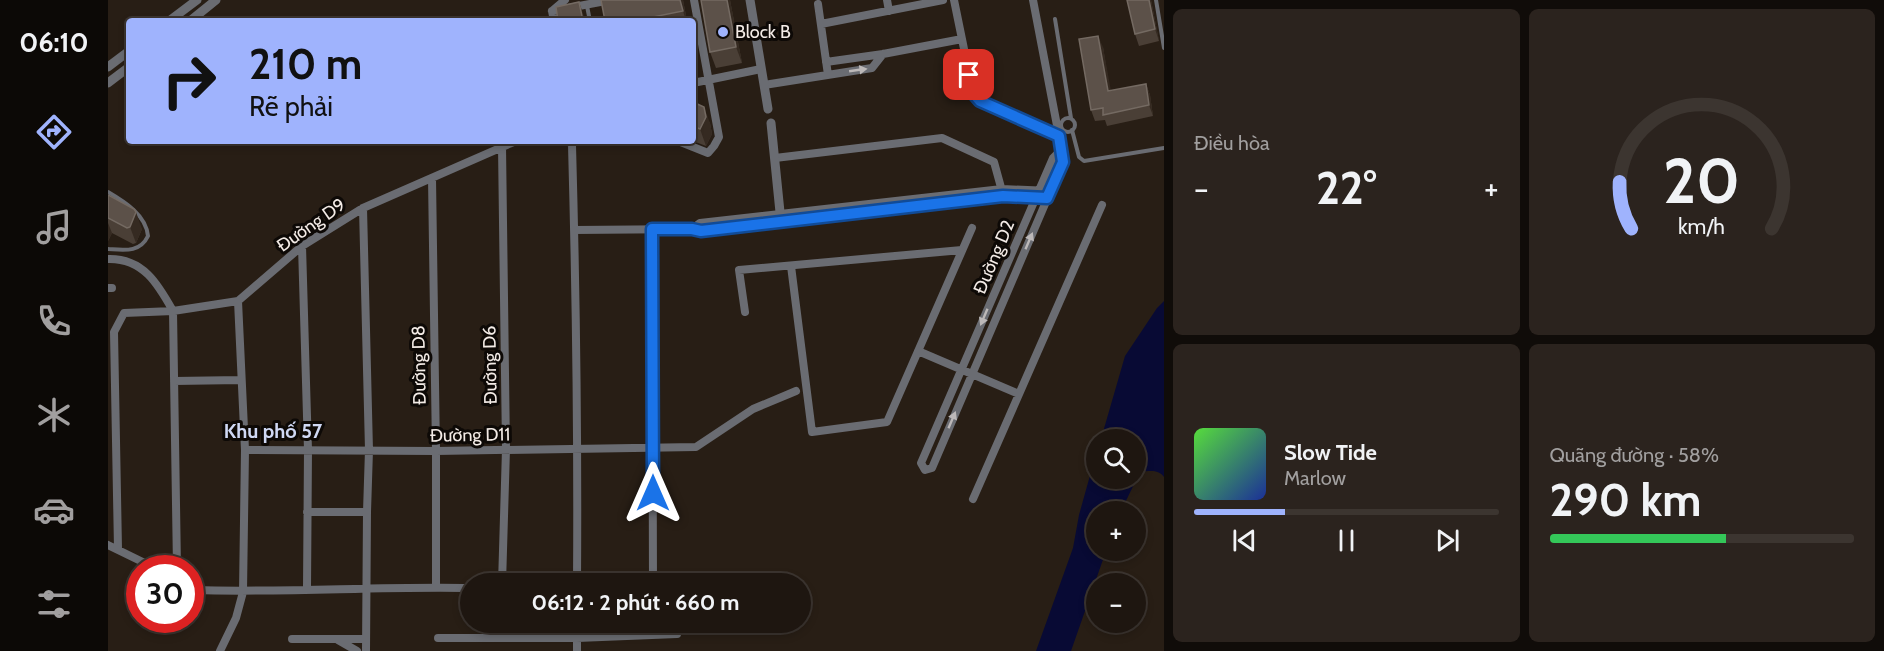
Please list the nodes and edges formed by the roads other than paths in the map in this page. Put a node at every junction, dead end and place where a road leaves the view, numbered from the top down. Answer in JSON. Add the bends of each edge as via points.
{"nodes":[{"id":1,"x":197,"y":0,"type":"edge"},
{"id":2,"x":216,"y":0,"type":"edge"},
{"id":3,"x":565,"y":0,"type":"edge"},
{"id":4,"x":612,"y":0,"type":"edge"},
{"id":5,"x":693,"y":0,"type":"edge"},
{"id":6,"x":750,"y":0,"type":"edge"},
{"id":7,"x":886,"y":0,"type":"edge"},
{"id":8,"x":943,"y":0,"type":"edge"},
{"id":9,"x":954,"y":0,"type":"edge"},
{"id":10,"x":1033,"y":0,"type":"edge"},
{"id":11,"x":1156,"y":0,"type":"edge"},
{"id":12,"x":818,"y":4,"type":"dead end"},
{"id":13,"x":587,"y":5,"type":"junction"},
{"id":14,"x":552,"y":11,"type":"junction"},
{"id":15,"x":889,"y":11,"type":"junction"},
{"id":16,"x":173,"y":18,"type":"edge"},
{"id":17,"x":194,"y":18,"type":"edge"},
{"id":18,"x":553,"y":18,"type":"edge"},
{"id":19,"x":590,"y":18,"type":"edge"},
{"id":20,"x":1055,"y":19,"type":"dead end"},
{"id":21,"x":821,"y":24,"type":"junction"},
{"id":22,"x":962,"y":39,"type":"junction"},
{"id":23,"x":1164,"y":48,"type":"edge"},
{"id":24,"x":126,"y":53,"type":"edge"},
{"id":25,"x":883,"y":54,"type":"junction"},
{"id":26,"x":826,"y":62,"type":"junction"},
{"id":27,"x":108,"y":68,"type":"edge"},
{"id":28,"x":126,"y":69,"type":"edge"},
{"id":29,"x":761,"y":69,"type":"junction"},
{"id":30,"x":828,"y":75,"type":"junction"},
{"id":31,"x":710,"y":80,"type":"junction"},
{"id":32,"x":696,"y":82,"type":"edge"},
{"id":33,"x":108,"y":83,"type":"edge"},
{"id":34,"x":764,"y":85,"type":"junction"},
{"id":35,"x":768,"y":109,"type":"dead end"},
{"id":36,"x":1071,"y":118,"type":"junction"},
{"id":37,"x":771,"y":123,"type":"dead end"},
{"id":38,"x":1059,"y":130,"type":"junction"},
{"id":39,"x":1072,"y":130,"type":"junction"},
{"id":40,"x":508,"y":144,"type":"edge"},
{"id":41,"x":571,"y":144,"type":"edge"},
{"id":42,"x":686,"y":144,"type":"edge"},
{"id":43,"x":502,"y":146,"type":"junction"},
{"id":44,"x":1164,"y":148,"type":"edge"},
{"id":45,"x":1061,"y":150,"type":"junction"},
{"id":46,"x":775,"y":158,"type":"junction"},
{"id":47,"x":432,"y":178,"type":"junction"},
{"id":48,"x":108,"y":192,"type":"edge"},
{"id":49,"x":1003,"y":192,"type":"junction"},
{"id":50,"x":1037,"y":194,"type":"junction"},
{"id":51,"x":1049,"y":194,"type":"junction"},
{"id":52,"x":1102,"y":205,"type":"dead end"},
{"id":53,"x":363,"y":208,"type":"junction"},
{"id":54,"x":780,"y":219,"type":"junction"},
{"id":55,"x":972,"y":228,"type":"dead end"},
{"id":56,"x":652,"y":229,"type":"junction"},
{"id":57,"x":574,"y":230,"type":"junction"},
{"id":58,"x":302,"y":246,"type":"junction"},
{"id":59,"x":108,"y":249,"type":"edge"},
{"id":60,"x":962,"y":250,"type":"junction"},
{"id":61,"x":108,"y":259,"type":"edge"},
{"id":62,"x":791,"y":266,"type":"junction"},
{"id":63,"x":238,"y":301,"type":"junction"},
{"id":64,"x":173,"y":311,"type":"junction"},
{"id":65,"x":745,"y":312,"type":"dead end"},
{"id":66,"x":918,"y":351,"type":"junction"},
{"id":67,"x":962,"y":369,"type":"junction"},
{"id":68,"x":972,"y":374,"type":"junction"},
{"id":69,"x":242,"y":380,"type":"junction"},
{"id":70,"x":174,"y":381,"type":"junction"},
{"id":71,"x":796,"y":391,"type":"dead end"},
{"id":72,"x":1019,"y":394,"type":"junction"},
{"id":73,"x":654,"y":448,"type":"junction"},
{"id":74,"x":506,"y":449,"type":"junction"},
{"id":75,"x":578,"y":449,"type":"junction"},
{"id":76,"x":244,"y":450,"type":"junction"},
{"id":77,"x":308,"y":450,"type":"junction"},
{"id":78,"x":369,"y":450,"type":"junction"},
{"id":79,"x":436,"y":451,"type":"junction"},
{"id":80,"x":973,"y":499,"type":"dead end"},
{"id":81,"x":308,"y":512,"type":"junction"},
{"id":82,"x":367,"y":512,"type":"junction"},
{"id":83,"x":108,"y":545,"type":"edge"},
{"id":84,"x":118,"y":549,"type":"junction"},
{"id":85,"x":130,"y":555,"type":"edge"},
{"id":86,"x":177,"y":555,"type":"edge"},
{"id":87,"x":502,"y":573,"type":"edge"},
{"id":88,"x":577,"y":573,"type":"edge"},
{"id":89,"x":653,"y":573,"type":"edge"},
{"id":90,"x":366,"y":587,"type":"junction"},
{"id":91,"x":435,"y":587,"type":"junction"},
{"id":92,"x":460,"y":588,"type":"edge"},
{"id":93,"x":204,"y":590,"type":"edge"},
{"id":94,"x":307,"y":590,"type":"junction"},
{"id":95,"x":243,"y":592,"type":"junction"},
{"id":96,"x":577,"y":633,"type":"edge"},
{"id":97,"x":677,"y":634,"type":"dead end"},
{"id":98,"x":438,"y":638,"type":"dead end"},
{"id":99,"x":577,"y":638,"type":"junction"},
{"id":100,"x":292,"y":639,"type":"dead end"},
{"id":101,"x":336,"y":639,"type":"junction"},
{"id":102,"x":366,"y":639,"type":"junction"},
{"id":103,"x":220,"y":651,"type":"edge"},
{"id":104,"x":357,"y":651,"type":"edge"},
{"id":105,"x":366,"y":651,"type":"edge"},
{"id":106,"x":577,"y":651,"type":"edge"}],
"edges":[{"from":1,"to":16,"type":"street"},
{"from":2,"to":17,"type":"street"},
{"from":3,"to":14,"type":"street"},
{"from":4,"to":13,"type":"street"},
{"from":5,"to":31,"type":"street"},
{"from":6,"to":29,"type":"street"},
{"from":7,"to":15,"type":"street"},
{"from":8,"to":15,"type":"street"},
{"from":9,"to":22,"type":"street"},
{"from":10,"to":38,"type":"street"},
{"from":11,"to":23,"type":"lane"},
{"from":12,"to":21,"type":"street"},
{"from":13,"to":14,"type":"street"},
{"from":13,"to":19,"type":"lane"},
{"from":14,"to":18,"type":"street"},
{"from":15,"to":21,"type":"street"},
{"from":20,"to":36,"type":"lane"},
{"from":21,"to":26,"type":"street"},
{"from":22,"to":25,"type":"street"},
{"from":22,"to":38,"type":"street","via":[[976,98]]},
{"from":24,"to":27,"type":"street"},
{"from":25,"to":26,"type":"street"},
{"from":30,"to":25,"type":"street","one_way":true,"via":[[872,68]]},
{"from":26,"to":30,"type":"street"},
{"from":28,"to":33,"type":"street"},
{"from":29,"to":31,"type":"street"},
{"from":29,"to":34,"type":"street"},
{"from":30,"to":34,"type":"street"},
{"from":31,"to":32,"type":"street"},
{"from":31,"to":42,"type":"street","via":[[719,137],[708,153]]},
{"from":34,"to":35,"type":"street"},
{"from":36,"to":38,"type":"lane","via":[[1065,118]]},
{"from":36,"to":39,"type":"lane","via":[[1075,124]]},
{"from":37,"to":46,"type":"street"},
{"from":38,"to":39,"type":"lane"},
{"from":38,"to":45,"type":"street"},
{"from":39,"to":44,"type":"lane","via":[[1078,157],[1084,162]]},
{"from":40,"to":43,"type":"street","name":"Đường D9"},
{"from":41,"to":57,"type":"street"},
{"from":43,"to":47,"type":"street","name":"Đường D9"},
{"from":43,"to":74,"type":"street","name":"Đường D6"},
{"from":45,"to":50,"type":"street","name":"Đường D2","via":[[1053,158]]},
{"from":45,"to":51,"type":"street","name":"Đường D2","via":[[1063,162]]},
{"from":46,"to":49,"type":"street","via":[[942,138],[994,162]]},
{"from":46,"to":54,"type":"street"},
{"from":47,"to":53,"type":"street","name":"Đường D9"},
{"from":47,"to":79,"type":"street","name":"Đường D8"},
{"from":48,"to":59,"type":"lane","via":[[138,213],[145,222],[147,236],[134,249]]},
{"from":49,"to":50,"type":"street"},
{"from":49,"to":54,"type":"street"},
{"from":50,"to":51,"type":"street"},
{"from":50,"to":67,"type":"street","name":"Đường D2","one_way":true},
{"from":68,"to":51,"type":"street","name":"Đường D2","one_way":true},
{"from":52,"to":72,"type":"street"},
{"from":53,"to":58,"type":"street","name":"Đường D9"},
{"from":53,"to":78,"type":"street"},
{"from":54,"to":56,"type":"street","via":[[701,231]]},
{"from":55,"to":60,"type":"street"},
{"from":56,"to":57,"type":"street"},
{"from":56,"to":73,"type":"street"},
{"from":57,"to":75,"type":"street"},
{"from":58,"to":63,"type":"street","name":"Đường D9"},
{"from":58,"to":77,"type":"street"},
{"from":60,"to":62,"type":"street"},
{"from":60,"to":66,"type":"street"},
{"from":61,"to":64,"type":"street","via":[[136,263],[152,276]]},
{"from":62,"to":65,"type":"street","via":[[739,270]]},
{"from":62,"to":66,"type":"street","via":[[812,432],[886,422]]},
{"from":63,"to":64,"type":"street"},
{"from":63,"to":69,"type":"street"},
{"from":64,"to":70,"type":"street"},
{"from":64,"to":84,"type":"street","via":[[124,313],[114,332]]},
{"from":66,"to":67,"type":"street"},
{"from":67,"to":68,"type":"street"},
{"from":67,"to":68,"type":"street","name":"Đường D2","one_way":true,"via":[[921,463],[925,470],[932,468]]},
{"from":68,"to":72,"type":"street"},
{"from":69,"to":70,"type":"street"},
{"from":69,"to":76,"type":"street"},
{"from":70,"to":86,"type":"street"},
{"from":71,"to":73,"type":"street","name":"Đường D11","via":[[753,409],[696,447]]},
{"from":72,"to":80,"type":"street"},
{"from":73,"to":75,"type":"street","name":"Đường D11"},
{"from":73,"to":89,"type":"street"},
{"from":74,"to":75,"type":"street","name":"Đường D11"},
{"from":74,"to":79,"type":"street","name":"Đường D11"},
{"from":74,"to":87,"type":"street","name":"Đường D6"},
{"from":75,"to":88,"type":"street"},
{"from":76,"to":77,"type":"street","name":"Đường D11"},
{"from":76,"to":95,"type":"street"},
{"from":77,"to":78,"type":"street","name":"Đường D11"},
{"from":77,"to":81,"type":"street"},
{"from":78,"to":79,"type":"street","name":"Đường D11"},
{"from":78,"to":82,"type":"street"},
{"from":79,"to":91,"type":"street","name":"Đường D8"},
{"from":81,"to":82,"type":"street"},
{"from":81,"to":94,"type":"street"},
{"from":82,"to":90,"type":"street"},
{"from":83,"to":84,"type":"street"},
{"from":84,"to":85,"type":"street"},
{"from":90,"to":91,"type":"street"},
{"from":90,"to":94,"type":"street"},
{"from":90,"to":102,"type":"street"},
{"from":91,"to":92,"type":"street"},
{"from":93,"to":95,"type":"street"},
{"from":94,"to":95,"type":"street"},
{"from":95,"to":103,"type":"street"},
{"from":96,"to":99,"type":"street"},
{"from":97,"to":99,"type":"street"},
{"from":98,"to":99,"type":"street"},
{"from":99,"to":106,"type":"street"},
{"from":100,"to":101,"type":"street"},
{"from":101,"to":102,"type":"street"},
{"from":101,"to":104,"type":"street"},
{"from":102,"to":105,"type":"street"}]}
